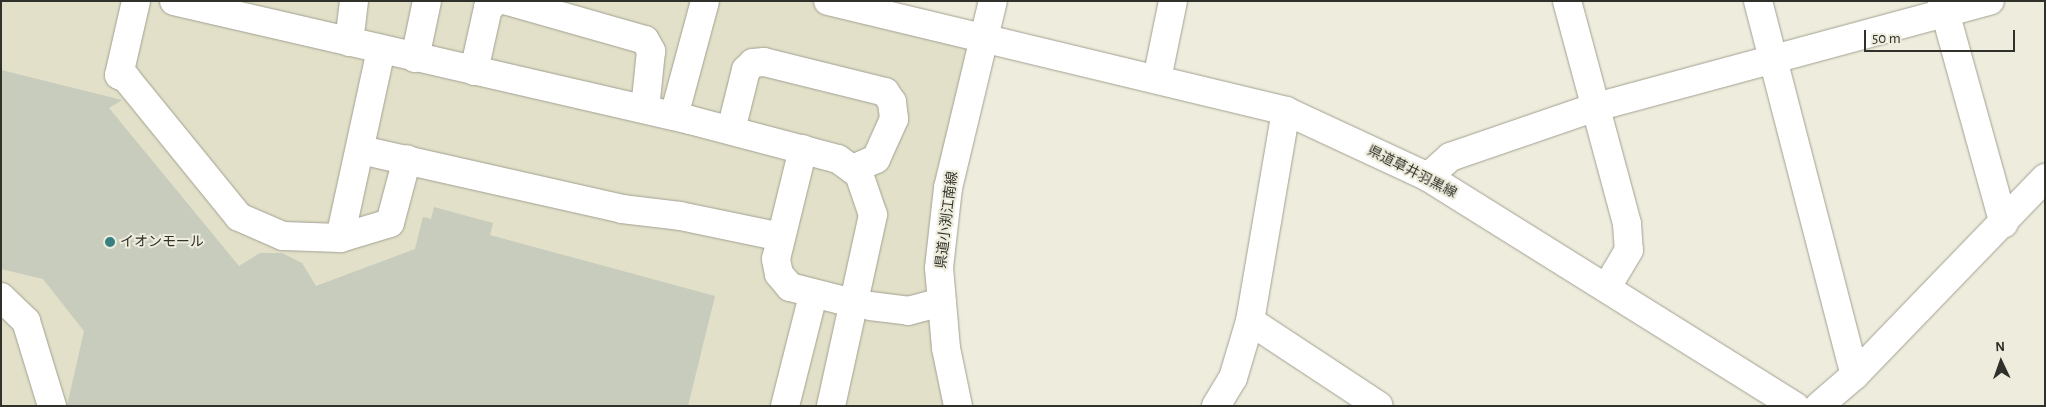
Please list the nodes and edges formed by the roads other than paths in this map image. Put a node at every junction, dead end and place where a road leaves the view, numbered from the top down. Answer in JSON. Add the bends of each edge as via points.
{"nodes":[{"id":1,"x":136,"y":1,"type":"edge"},
{"id":2,"x":174,"y":1,"type":"edge"},
{"id":3,"x":354,"y":1,"type":"edge"},
{"id":4,"x":427,"y":1,"type":"edge"},
{"id":5,"x":497,"y":1,"type":"edge"},
{"id":6,"x":508,"y":1,"type":"edge"},
{"id":7,"x":704,"y":1,"type":"edge"},
{"id":8,"x":828,"y":1,"type":"edge"},
{"id":9,"x":993,"y":1,"type":"edge"},
{"id":10,"x":1173,"y":1,"type":"edge"},
{"id":11,"x":1567,"y":1,"type":"edge"},
{"id":12,"x":1758,"y":1,"type":"edge"},
{"id":13,"x":1990,"y":1,"type":"edge"},
{"id":14,"x":1944,"y":7,"type":"edge"},
{"id":15,"x":986,"y":37,"type":"junction"},
{"id":16,"x":349,"y":42,"type":"junction"},
{"id":17,"x":381,"y":50,"type":"junction"},
{"id":18,"x":415,"y":58,"type":"junction"},
{"id":19,"x":1774,"y":59,"type":"junction"},
{"id":20,"x":474,"y":71,"type":"junction"},
{"id":21,"x":1158,"y":79,"type":"junction"},
{"id":22,"x":1596,"y":107,"type":"junction"},
{"id":23,"x":644,"y":109,"type":"junction"},
{"id":24,"x":1286,"y":110,"type":"junction"},
{"id":25,"x":674,"y":116,"type":"junction"},
{"id":26,"x":731,"y":130,"type":"junction"},
{"id":27,"x":803,"y":149,"type":"junction"},
{"id":28,"x":361,"y":150,"type":"junction"},
{"id":29,"x":406,"y":159,"type":"junction"},
{"id":30,"x":853,"y":169,"type":"junction"},
{"id":31,"x":1428,"y":177,"type":"junction"},
{"id":32,"x":2045,"y":178,"type":"edge"},
{"id":33,"x":2004,"y":224,"type":"junction"},
{"id":34,"x":781,"y":237,"type":"junction"},
{"id":35,"x":340,"y":238,"type":"junction"},
{"id":36,"x":1606,"y":287,"type":"junction"},
{"id":37,"x":813,"y":295,"type":"junction"},
{"id":38,"x":1,"y":297,"type":"edge"},
{"id":39,"x":841,"y":300,"type":"dead end"},
{"id":40,"x":942,"y":302,"type":"junction"},
{"id":41,"x":870,"y":306,"type":"dead end"},
{"id":42,"x":1250,"y":321,"type":"junction"},
{"id":43,"x":1855,"y":375,"type":"junction"},
{"id":44,"x":52,"y":406,"type":"edge"},
{"id":45,"x":785,"y":406,"type":"edge"},
{"id":46,"x":831,"y":406,"type":"edge"},
{"id":47,"x":958,"y":406,"type":"edge"},
{"id":48,"x":1216,"y":406,"type":"edge"},
{"id":49,"x":1379,"y":406,"type":"edge"},
{"id":50,"x":1795,"y":406,"type":"edge"},
{"id":51,"x":1819,"y":406,"type":"edge"}],
"edges":[{"from":1,"to":35,"type":"street","via":[[119,75],[126,78],[239,216],[283,236]]},
{"from":2,"to":16,"type":"street"},
{"from":3,"to":16,"type":"street"},
{"from":4,"to":18,"type":"street"},
{"from":5,"to":20,"type":"street","via":[[488,8]]},
{"from":6,"to":23,"type":"street","via":[[645,40],[651,51]]},
{"from":7,"to":25,"type":"street"},
{"from":8,"to":15,"type":"street"},
{"from":9,"to":15,"type":"street","name":"県道小渕江南線"},
{"from":10,"to":21,"type":"street"},
{"from":11,"to":22,"type":"street"},
{"from":12,"to":19,"type":"street"},
{"from":13,"to":14,"type":"street"},
{"from":14,"to":19,"type":"street"},
{"from":14,"to":33,"type":"street"},
{"from":15,"to":21,"type":"street","name":"県道草井羽黒線"},
{"from":15,"to":40,"type":"street","name":"県道小渕江南線","via":[[948,188],[939,268]]},
{"from":16,"to":17,"type":"street"},
{"from":17,"to":18,"type":"street"},
{"from":17,"to":28,"type":"street"},
{"from":18,"to":20,"type":"street"},
{"from":19,"to":22,"type":"street"},
{"from":19,"to":43,"type":"street"},
{"from":20,"to":23,"type":"street"},
{"from":21,"to":24,"type":"street","name":"県道草井羽黒線"},
{"from":22,"to":31,"type":"street","via":[[1450,157]]},
{"from":22,"to":36,"type":"street","via":[[1628,224],[1629,250]]},
{"from":23,"to":25,"type":"street"},
{"from":24,"to":31,"type":"street","name":"県道草井羽黒線"},
{"from":24,"to":42,"type":"street"},
{"from":25,"to":26,"type":"street"},
{"from":26,"to":27,"type":"street"},
{"from":26,"to":30,"type":"street","via":[[746,70],[753,63],[764,62],[885,92],[892,102],[894,119],[876,159]]},
{"from":27,"to":30,"type":"street","via":[[838,158]]},
{"from":27,"to":34,"type":"street"},
{"from":28,"to":29,"type":"street"},
{"from":28,"to":35,"type":"street"},
{"from":29,"to":34,"type":"street","via":[[622,209],[680,216]]},
{"from":29,"to":35,"type":"street","via":[[390,223]]},
{"from":30,"to":46,"type":"street","via":[[859,174],[873,215]]},
{"from":31,"to":36,"type":"street","name":"県道草井羽黒線"},
{"from":32,"to":33,"type":"street"},
{"from":33,"to":43,"type":"street"},
{"from":34,"to":37,"type":"street","via":[[776,259],[779,274],[790,287]]},
{"from":36,"to":50,"type":"street","name":"県道草井羽黒線"},
{"from":37,"to":39,"type":"street"},
{"from":37,"to":45,"type":"street"},
{"from":38,"to":44,"type":"street","via":[[26,321]]},
{"from":40,"to":41,"type":"street","via":[[908,311]]},
{"from":40,"to":47,"type":"street","name":"県道小渕江南線","via":[[946,348]]},
{"from":42,"to":48,"type":"street","via":[[1233,378]]},
{"from":42,"to":49,"type":"street"},
{"from":43,"to":51,"type":"street"}]}
